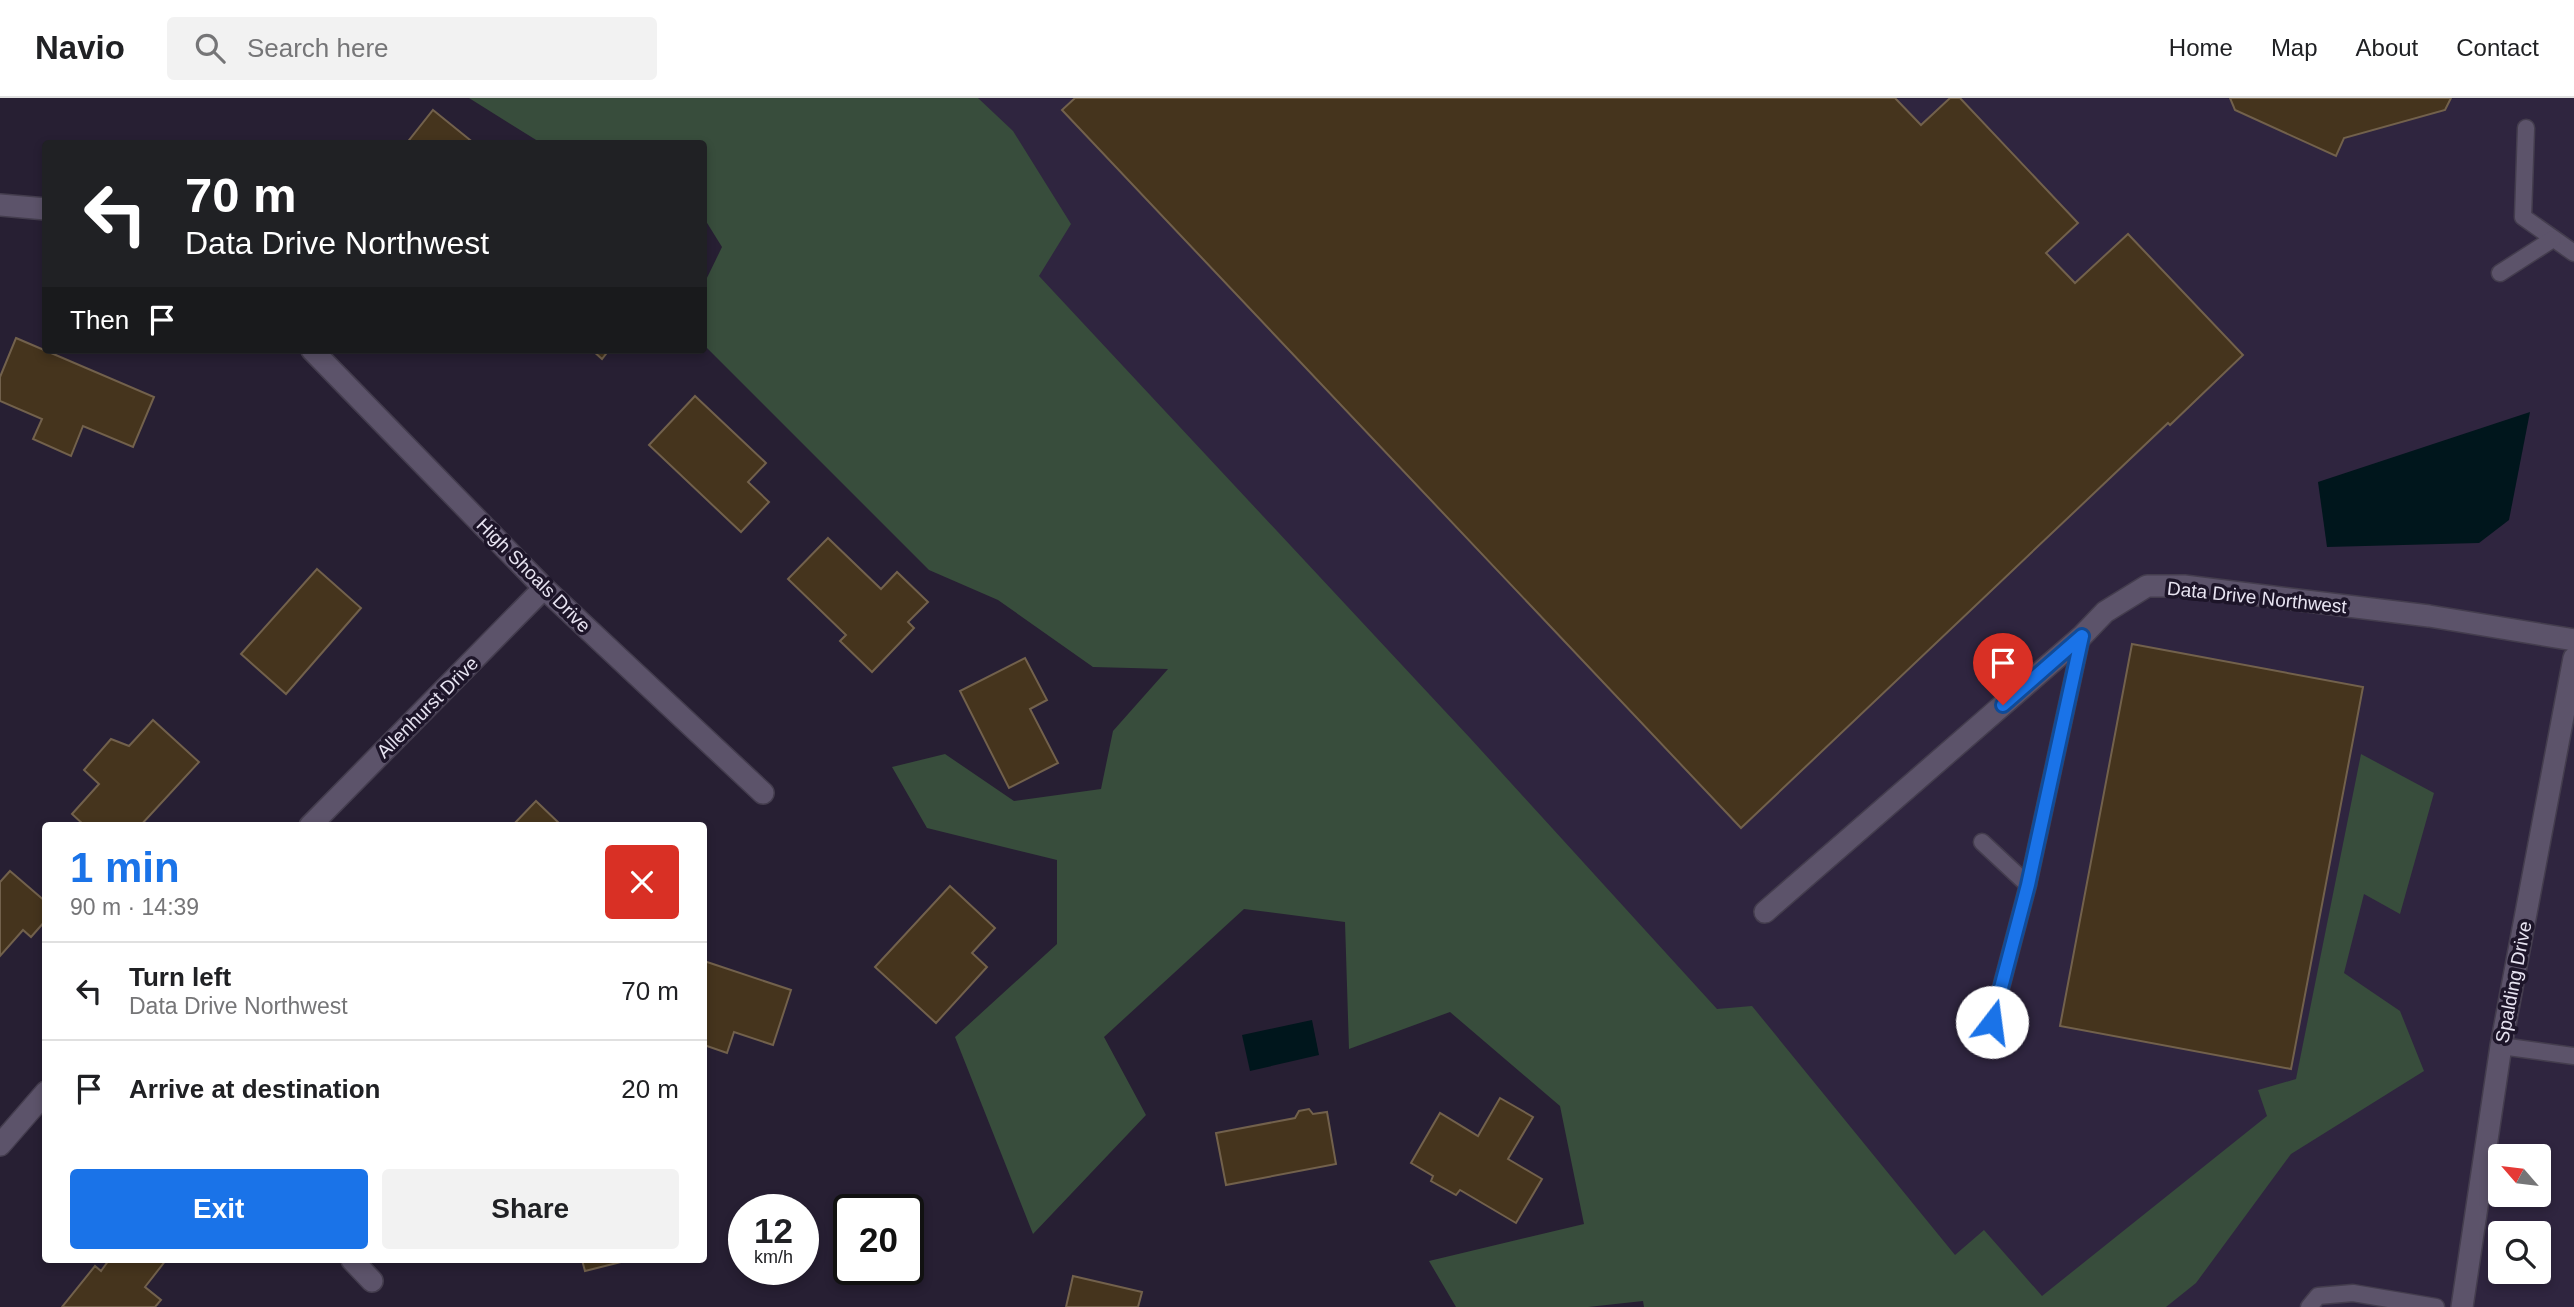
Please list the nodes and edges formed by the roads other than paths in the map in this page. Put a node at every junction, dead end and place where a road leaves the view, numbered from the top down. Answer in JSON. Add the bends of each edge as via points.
{"nodes":[{"id":1,"x":2526,"y":128,"type":"dead end"},
{"id":2,"x":0,"y":205,"type":"edge"},
{"id":3,"x":42,"y":209,"type":"edge"},
{"id":4,"x":2553,"y":239,"type":"junction"},
{"id":5,"x":2574,"y":253,"type":"edge"},
{"id":6,"x":2500,"y":273,"type":"dead end"},
{"id":7,"x":316,"y":354,"type":"edge"},
{"id":8,"x":544,"y":588,"type":"junction"},
{"id":9,"x":2082,"y":636,"type":"junction"},
{"id":10,"x":2574,"y":640,"type":"edge"},
{"id":11,"x":2574,"y":658,"type":"edge"},
{"id":12,"x":763,"y":793,"type":"dead end"},
{"id":13,"x":314,"y":822,"type":"edge"},
{"id":14,"x":1982,"y":842,"type":"dead end"},
{"id":15,"x":2028,"y":885,"type":"junction"},
{"id":16,"x":1765,"y":912,"type":"dead end"},
{"id":17,"x":1992,"y":1022,"type":"dead end"},
{"id":18,"x":2501,"y":1046,"type":"junction"},
{"id":19,"x":2574,"y":1056,"type":"edge"},
{"id":20,"x":42,"y":1097,"type":"edge"},
{"id":21,"x":0,"y":1145,"type":"edge"},
{"id":22,"x":355,"y":1263,"type":"edge"},
{"id":23,"x":372,"y":1281,"type":"dead end"},
{"id":24,"x":2309,"y":1307,"type":"edge"},
{"id":25,"x":2436,"y":1307,"type":"edge"},
{"id":26,"x":2462,"y":1307,"type":"edge"}],
"edges":[{"from":1,"to":4,"type":"lane","via":[[2523,217]]},
{"from":2,"to":3,"type":"street"},
{"from":4,"to":5,"type":"lane"},
{"from":4,"to":6,"type":"lane"},
{"from":7,"to":8,"type":"street","name":"High Shoals Drive"},
{"from":8,"to":12,"type":"street","name":"High Shoals Drive"},
{"from":8,"to":13,"type":"street","name":"Allenhurst Drive"},
{"from":9,"to":10,"type":"street","name":"Data Drive Northwest","via":[[2105,612],[2147,586],[2172,586],[2429,615]]},
{"from":9,"to":15,"type":"lane"},
{"from":9,"to":16,"type":"street","name":"Data Drive Northwest"},
{"from":11,"to":18,"type":"street","name":"Spalding Drive"},
{"from":14,"to":15,"type":"lane"},
{"from":15,"to":17,"type":"lane"},
{"from":18,"to":19,"type":"lane"},
{"from":18,"to":26,"type":"street","name":"Spalding Drive"},
{"from":20,"to":21,"type":"street"},
{"from":22,"to":23,"type":"street"},
{"from":24,"to":25,"type":"lane","via":[[2318,1296],[2353,1293]]}]}
